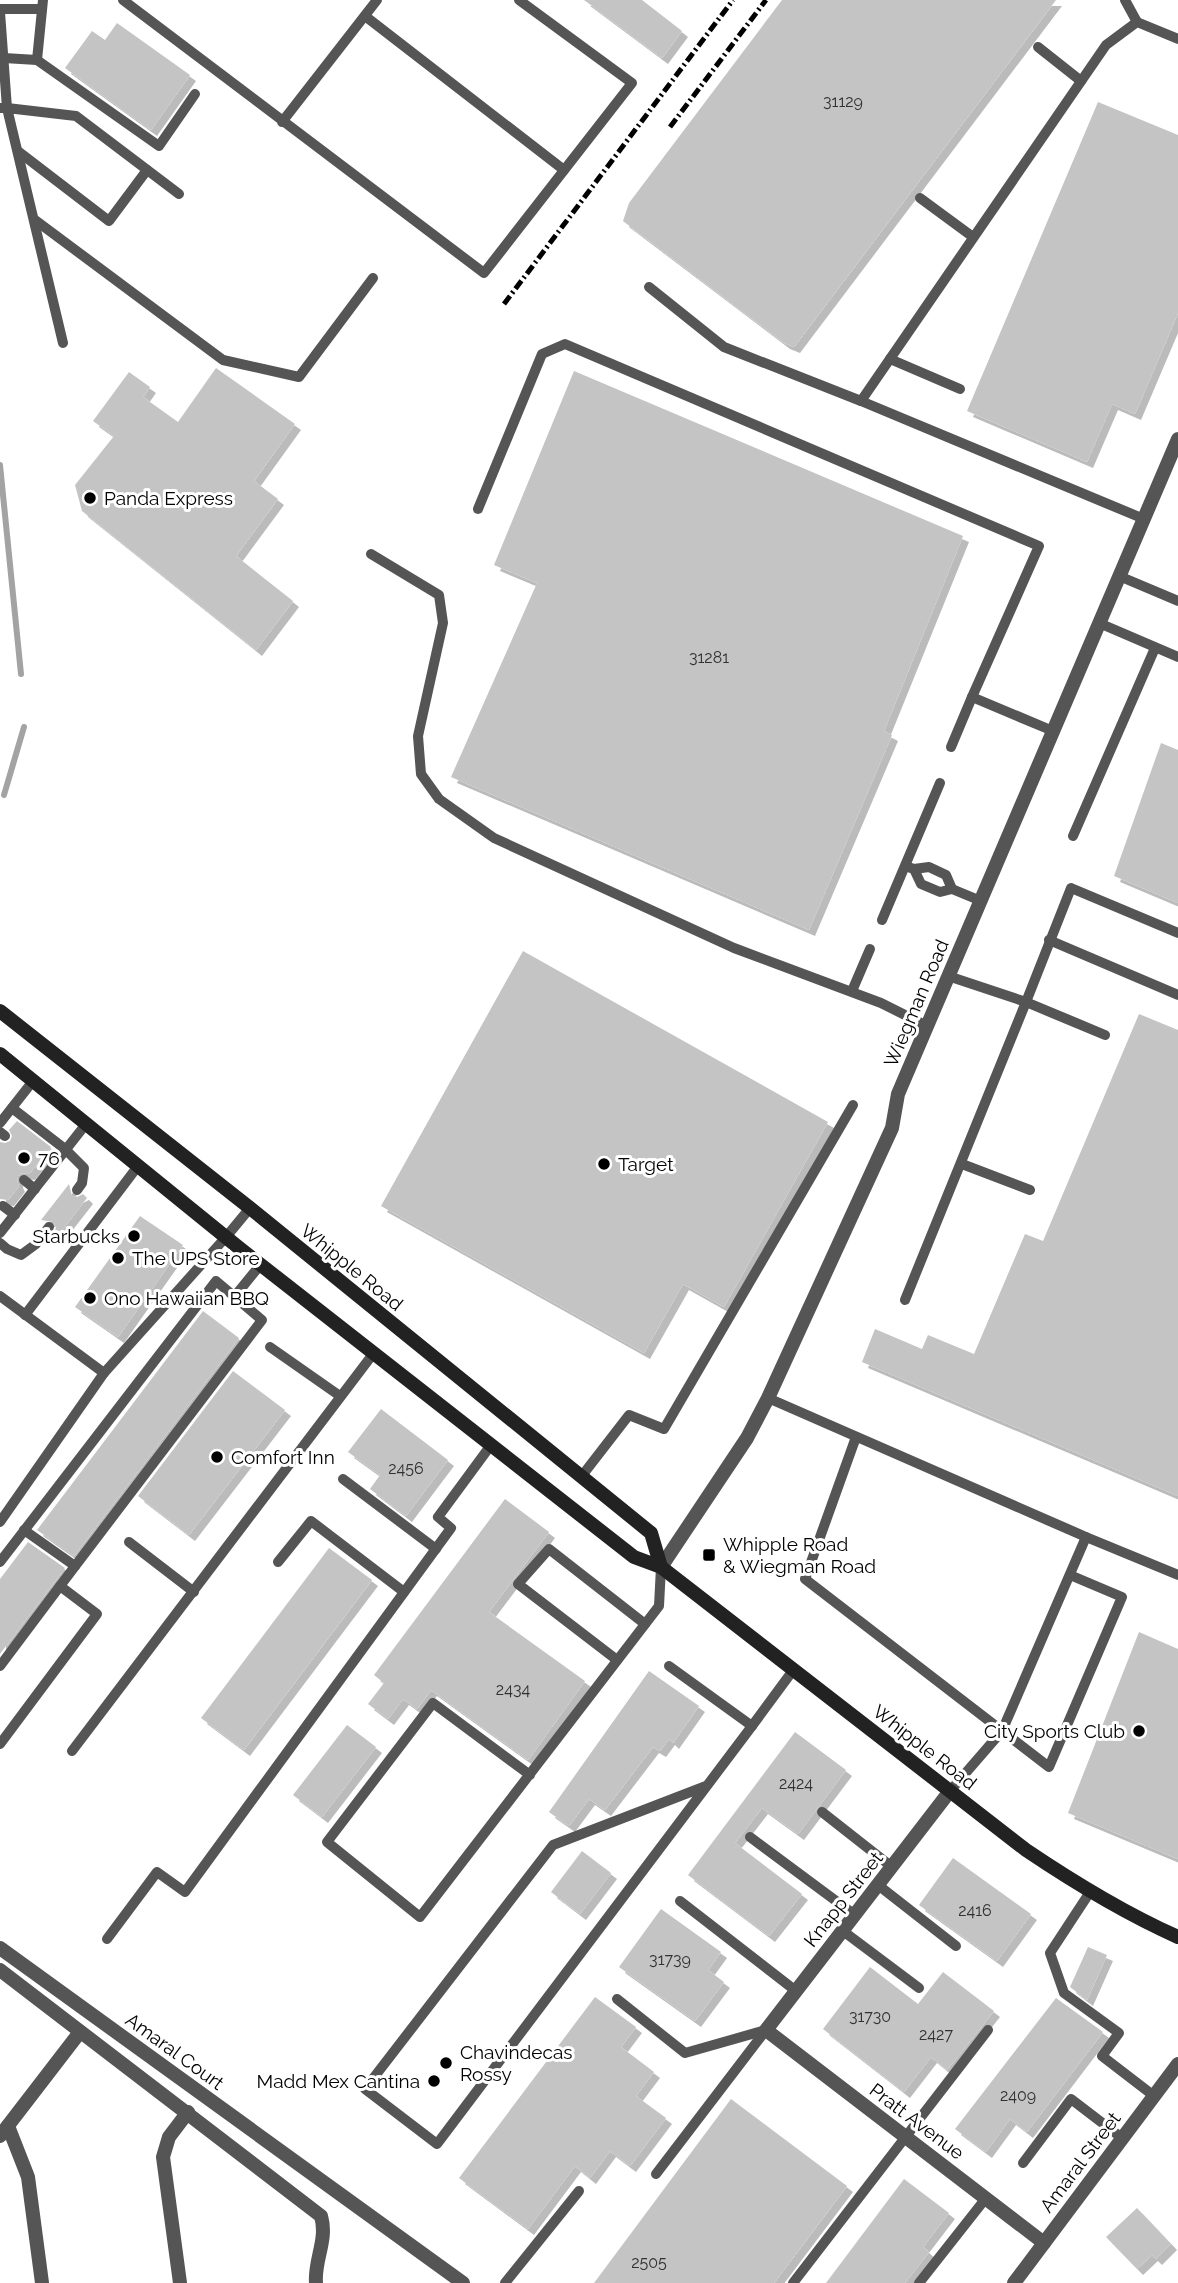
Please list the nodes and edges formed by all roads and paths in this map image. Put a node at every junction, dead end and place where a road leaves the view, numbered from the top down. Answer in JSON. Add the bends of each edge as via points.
{"nodes":[{"id":1,"x":123,"y":0,"type":"edge"},
{"id":2,"x":377,"y":0,"type":"edge"},
{"id":3,"x":519,"y":0,"type":"edge"},
{"id":4,"x":1125,"y":0,"type":"edge"},
{"id":5,"x":43,"y":4,"type":"edge"},
{"id":6,"x":0,"y":10,"type":"edge"},
{"id":7,"x":365,"y":16,"type":"junction"},
{"id":8,"x":1137,"y":22,"type":"junction"},
{"id":9,"x":1178,"y":39,"type":"edge"},
{"id":10,"x":1038,"y":47,"type":"dead end"},
{"id":11,"x":4,"y":58,"type":"junction"},
{"id":12,"x":37,"y":60,"type":"junction"},
{"id":13,"x":1081,"y":80,"type":"junction"},
{"id":14,"x":195,"y":94,"type":"dead end"},
{"id":15,"x":4,"y":108,"type":"edge"},
{"id":16,"x":282,"y":122,"type":"junction"},
{"id":17,"x":19,"y":152,"type":"junction"},
{"id":18,"x":147,"y":170,"type":"junction"},
{"id":19,"x":564,"y":170,"type":"junction"},
{"id":20,"x":179,"y":194,"type":"dead end"},
{"id":21,"x":920,"y":198,"type":"dead end"},
{"id":22,"x":35,"y":220,"type":"junction"},
{"id":23,"x":973,"y":237,"type":"junction"},
{"id":24,"x":373,"y":278,"type":"dead end"},
{"id":25,"x":649,"y":287,"type":"dead end"},
{"id":26,"x":64,"y":343,"type":"dead end"},
{"id":27,"x":890,"y":359,"type":"junction"},
{"id":28,"x":960,"y":389,"type":"dead end"},
{"id":29,"x":861,"y":401,"type":"junction"},
{"id":30,"x":1178,"y":439,"type":"edge"},
{"id":31,"x":478,"y":509,"type":"dead end"},
{"id":32,"x":1144,"y":519,"type":"junction"},
{"id":33,"x":371,"y":554,"type":"dead end"},
{"id":34,"x":1119,"y":576,"type":"junction"},
{"id":35,"x":1178,"y":601,"type":"edge"},
{"id":36,"x":1099,"y":623,"type":"junction"},
{"id":37,"x":1155,"y":648,"type":"junction"},
{"id":38,"x":1178,"y":657,"type":"edge"},
{"id":39,"x":972,"y":697,"type":"junction"},
{"id":40,"x":1053,"y":731,"type":"junction"},
{"id":41,"x":951,"y":747,"type":"dead end"},
{"id":42,"x":940,"y":783,"type":"dead end"},
{"id":43,"x":1073,"y":836,"type":"dead end"},
{"id":44,"x":909,"y":867,"type":"junction"},
{"id":45,"x":952,"y":889,"type":"junction"},
{"id":46,"x":981,"y":901,"type":"junction"},
{"id":47,"x":882,"y":920,"type":"dead end"},
{"id":48,"x":1178,"y":933,"type":"edge"},
{"id":49,"x":1049,"y":940,"type":"junction"},
{"id":50,"x":870,"y":949,"type":"dead end"},
{"id":51,"x":948,"y":976,"type":"junction"},
{"id":52,"x":852,"y":992,"type":"junction"},
{"id":53,"x":1178,"y":995,"type":"edge"},
{"id":54,"x":1026,"y":1002,"type":"junction"},
{"id":55,"x":0,"y":1011,"type":"edge"},
{"id":56,"x":927,"y":1026,"type":"junction"},
{"id":57,"x":1105,"y":1035,"type":"dead end"},
{"id":58,"x":0,"y":1054,"type":"edge"},
{"id":59,"x":33,"y":1081,"type":"junction"},
{"id":60,"x":853,"y":1105,"type":"dead end"},
{"id":61,"x":12,"y":1108,"type":"junction"},
{"id":62,"x":0,"y":1123,"type":"edge"},
{"id":63,"x":86,"y":1124,"type":"junction"},
{"id":64,"x":65,"y":1149,"type":"junction"},
{"id":65,"x":40,"y":1161,"type":"dead end"},
{"id":66,"x":962,"y":1164,"type":"junction"},
{"id":67,"x":138,"y":1166,"type":"junction"},
{"id":68,"x":50,"y":1169,"type":"junction"},
{"id":69,"x":24,"y":1180,"type":"dead end"},
{"id":70,"x":35,"y":1189,"type":"junction"},
{"id":71,"x":77,"y":1190,"type":"dead end"},
{"id":72,"x":1030,"y":1190,"type":"dead end"},
{"id":73,"x":3,"y":1206,"type":"dead end"},
{"id":74,"x":250,"y":1208,"type":"junction"},
{"id":75,"x":15,"y":1215,"type":"junction"},
{"id":76,"x":49,"y":1227,"type":"dead end"},
{"id":77,"x":0,"y":1233,"type":"edge"},
{"id":78,"x":226,"y":1237,"type":"junction"},
{"id":79,"x":0,"y":1243,"type":"edge"},
{"id":80,"x":261,"y":1264,"type":"junction"},
{"id":81,"x":0,"y":1296,"type":"edge"},
{"id":82,"x":235,"y":1296,"type":"junction"},
{"id":83,"x":905,"y":1300,"type":"dead end"},
{"id":84,"x":24,"y":1315,"type":"junction"},
{"id":85,"x":270,"y":1347,"type":"dead end"},
{"id":86,"x":373,"y":1354,"type":"junction"},
{"id":87,"x":104,"y":1373,"type":"junction"},
{"id":88,"x":340,"y":1396,"type":"junction"},
{"id":89,"x":768,"y":1398,"type":"junction"},
{"id":90,"x":856,"y":1437,"type":"junction"},
{"id":91,"x":491,"y":1445,"type":"junction"},
{"id":92,"x":581,"y":1477,"type":"junction"},
{"id":93,"x":343,"y":1479,"type":"dead end"},
{"id":94,"x":0,"y":1522,"type":"edge"},
{"id":95,"x":24,"y":1530,"type":"junction"},
{"id":96,"x":1086,"y":1537,"type":"junction"},
{"id":97,"x":129,"y":1542,"type":"dead end"},
{"id":98,"x":436,"y":1549,"type":"junction"},
{"id":99,"x":0,"y":1562,"type":"edge"},
{"id":100,"x":278,"y":1562,"type":"dead end"},
{"id":101,"x":75,"y":1566,"type":"junction"},
{"id":102,"x":661,"y":1567,"type":"junction"},
{"id":103,"x":1070,"y":1574,"type":"junction"},
{"id":104,"x":1178,"y":1575,"type":"edge"},
{"id":105,"x":60,"y":1586,"type":"junction"},
{"id":106,"x":194,"y":1592,"type":"junction"},
{"id":107,"x":404,"y":1592,"type":"junction"},
{"id":108,"x":645,"y":1624,"type":"junction"},
{"id":109,"x":617,"y":1660,"type":"junction"},
{"id":110,"x":0,"y":1666,"type":"edge"},
{"id":111,"x":669,"y":1666,"type":"dead end"},
{"id":112,"x":794,"y":1669,"type":"junction"},
{"id":113,"x":752,"y":1726,"type":"junction"},
{"id":114,"x":1002,"y":1731,"type":"junction"},
{"id":115,"x":0,"y":1744,"type":"edge"},
{"id":116,"x":72,"y":1751,"type":"dead end"},
{"id":117,"x":530,"y":1774,"type":"junction"},
{"id":118,"x":706,"y":1786,"type":"junction"},
{"id":119,"x":950,"y":1791,"type":"junction"},
{"id":120,"x":822,"y":1812,"type":"dead end"},
{"id":121,"x":750,"y":1837,"type":"dead end"},
{"id":122,"x":892,"y":1867,"type":"junction"},
{"id":123,"x":878,"y":1885,"type":"junction"},
{"id":124,"x":1090,"y":1892,"type":"junction"},
{"id":125,"x":680,"y":1901,"type":"dead end"},
{"id":126,"x":855,"y":1915,"type":"junction"},
{"id":127,"x":843,"y":1931,"type":"junction"},
{"id":128,"x":1178,"y":1937,"type":"edge"},
{"id":129,"x":107,"y":1939,"type":"dead end"},
{"id":130,"x":956,"y":1946,"type":"dead end"},
{"id":131,"x":0,"y":1948,"type":"edge"},
{"id":132,"x":0,"y":1970,"type":"edge"},
{"id":133,"x":919,"y":1988,"type":"dead end"},
{"id":134,"x":796,"y":1991,"type":"junction"},
{"id":135,"x":617,"y":1999,"type":"dead end"},
{"id":136,"x":766,"y":2030,"type":"junction"},
{"id":137,"x":988,"y":2030,"type":"dead end"},
{"id":138,"x":80,"y":2032,"type":"junction"},
{"id":139,"x":1178,"y":2064,"type":"edge"},
{"id":140,"x":1173,"y":2080,"type":"edge"},
{"id":141,"x":1154,"y":2096,"type":"junction"},
{"id":142,"x":188,"y":2112,"type":"junction"},
{"id":143,"x":4,"y":2131,"type":"edge"},
{"id":144,"x":905,"y":2136,"type":"junction"},
{"id":145,"x":1122,"y":2138,"type":"junction"},
{"id":146,"x":1023,"y":2163,"type":"dead end"},
{"id":147,"x":656,"y":2174,"type":"dead end"},
{"id":148,"x":579,"y":2191,"type":"dead end"},
{"id":149,"x":986,"y":2198,"type":"junction"},
{"id":150,"x":1044,"y":2243,"type":"junction"},
{"id":151,"x":42,"y":2283,"type":"edge"},
{"id":152,"x":180,"y":2283,"type":"edge"},
{"id":153,"x":316,"y":2283,"type":"edge"},
{"id":154,"x":463,"y":2283,"type":"edge"},
{"id":155,"x":505,"y":2283,"type":"edge"},
{"id":156,"x":793,"y":2283,"type":"edge"},
{"id":157,"x":919,"y":2283,"type":"edge"},
{"id":158,"x":1014,"y":2283,"type":"edge"}],
"edges":[{"from":1,"to":16,"type":"lane"},
{"from":2,"to":7,"type":"lane"},
{"from":3,"to":19,"type":"lane","via":[[632,83]]},
{"from":4,"to":8,"type":"lane"},
{"from":5,"to":6,"type":"lane"},
{"from":5,"to":12,"type":"lane"},
{"from":6,"to":11,"type":"lane"},
{"from":7,"to":16,"type":"lane"},
{"from":7,"to":19,"type":"lane"},
{"from":8,"to":9,"type":"lane"},
{"from":8,"to":13,"type":"lane","via":[[1106,45]]},
{"from":10,"to":13,"type":"lane"},
{"from":11,"to":12,"type":"lane"},
{"from":11,"to":15,"type":"lane"},
{"from":12,"to":14,"type":"lane","via":[[159,146]]},
{"from":13,"to":23,"type":"lane"},
{"from":15,"to":17,"type":"lane"},
{"from":15,"to":18,"type":"lane","via":[[76,116]]},
{"from":16,"to":19,"type":"lane","via":[[484,273]]},
{"from":17,"to":18,"type":"lane","via":[[108,221]]},
{"from":17,"to":22,"type":"lane"},
{"from":18,"to":20,"type":"lane"},
{"from":21,"to":23,"type":"lane"},
{"from":22,"to":24,"type":"lane","via":[[223,360],[299,377]]},
{"from":22,"to":26,"type":"lane"},
{"from":23,"to":27,"type":"lane"},
{"from":25,"to":29,"type":"lane","via":[[724,347]]},
{"from":27,"to":28,"type":"lane"},
{"from":27,"to":29,"type":"lane"},
{"from":29,"to":32,"type":"lane"},
{"from":30,"to":32,"type":"street","name":"Wiegman Road"},
{"from":31,"to":39,"type":"lane","via":[[542,354],[565,344],[1039,546]]},
{"from":32,"to":34,"type":"street","name":"Wiegman Road"},
{"from":33,"to":52,"type":"lane","via":[[439,595],[443,623],[418,736],[421,774],[439,799],[494,838],[734,948]]},
{"from":34,"to":35,"type":"lane"},
{"from":34,"to":36,"type":"street","name":"Wiegman Road"},
{"from":36,"to":37,"type":"lane"},
{"from":36,"to":40,"type":"street","name":"Wiegman Road"},
{"from":37,"to":38,"type":"lane"},
{"from":37,"to":43,"type":"lane"},
{"from":39,"to":40,"type":"lane"},
{"from":39,"to":41,"type":"lane"},
{"from":40,"to":46,"type":"street","name":"Wiegman Road"},
{"from":42,"to":44,"type":"lane"},
{"from":44,"to":45,"type":"lane","via":[[929,867],[946,875]]},
{"from":44,"to":45,"type":"lane","via":[[920,884],[940,892]]},
{"from":44,"to":47,"type":"lane"},
{"from":45,"to":46,"type":"lane"},
{"from":46,"to":51,"type":"street","name":"Wiegman Road"},
{"from":48,"to":49,"type":"lane","via":[[1071,888]]},
{"from":49,"to":53,"type":"lane"},
{"from":49,"to":54,"type":"lane"},
{"from":50,"to":52,"type":"lane"},
{"from":51,"to":54,"type":"lane"},
{"from":51,"to":56,"type":"street","name":"Wiegman Road"},
{"from":52,"to":56,"type":"lane"},
{"from":54,"to":57,"type":"lane"},
{"from":54,"to":66,"type":"lane"},
{"from":55,"to":74,"type":"main road","name":"Whipple Road"},
{"from":56,"to":89,"type":"street","name":"Wiegman Road","via":[[898,1094],[891,1128]]},
{"from":58,"to":59,"type":"main road","name":"Whipple Road"},
{"from":59,"to":61,"type":"lane"},
{"from":59,"to":63,"type":"main road","name":"Whipple Road"},
{"from":60,"to":92,"type":"lane","via":[[664,1429],[629,1415]]},
{"from":61,"to":62,"type":"lane"},
{"from":61,"to":64,"type":"lane"},
{"from":63,"to":64,"type":"lane"},
{"from":63,"to":67,"type":"main road","name":"Whipple Road"},
{"from":64,"to":68,"type":"lane"},
{"from":64,"to":71,"type":"lane","via":[[84,1168]]},
{"from":65,"to":68,"type":"lane"},
{"from":66,"to":72,"type":"lane"},
{"from":66,"to":83,"type":"lane"},
{"from":67,"to":78,"type":"main road","name":"Whipple Road"},
{"from":67,"to":84,"type":"lane"},
{"from":68,"to":70,"type":"lane"},
{"from":69,"to":70,"type":"lane"},
{"from":70,"to":75,"type":"lane"},
{"from":73,"to":75,"type":"lane"},
{"from":74,"to":78,"type":"lane"},
{"from":74,"to":92,"type":"main road","name":"Whipple Road"},
{"from":75,"to":77,"type":"lane"},
{"from":76,"to":79,"type":"lane","via":[[21,1255]]},
{"from":78,"to":80,"type":"main road","name":"Whipple Road"},
{"from":78,"to":87,"type":"lane"},
{"from":80,"to":82,"type":"lane"},
{"from":80,"to":86,"type":"main road","name":"Whipple Road"},
{"from":81,"to":84,"type":"lane"},
{"from":82,"to":95,"type":"lane","via":[[216,1281]]},
{"from":82,"to":101,"type":"lane","via":[[262,1320]]},
{"from":84,"to":87,"type":"lane"},
{"from":85,"to":88,"type":"lane"},
{"from":86,"to":88,"type":"lane"},
{"from":86,"to":91,"type":"main road","name":"Whipple Road"},
{"from":87,"to":94,"type":"lane"},
{"from":88,"to":106,"type":"lane"},
{"from":89,"to":90,"type":"lane"},
{"from":89,"to":102,"type":"street","name":"Wiegman Road","via":[[747,1438]]},
{"from":90,"to":96,"type":"lane"},
{"from":90,"to":114,"type":"lane","via":[[805,1579]]},
{"from":91,"to":98,"type":"lane","via":[[438,1517],[451,1528]]},
{"from":91,"to":102,"type":"main road","name":"Whipple Road","via":[[634,1557]]},
{"from":92,"to":102,"type":"main road","name":"Whipple Road","via":[[651,1533]]},
{"from":93,"to":98,"type":"lane"},
{"from":95,"to":99,"type":"lane"},
{"from":95,"to":101,"type":"lane"},
{"from":96,"to":103,"type":"lane"},
{"from":96,"to":104,"type":"lane"},
{"from":97,"to":106,"type":"lane"},
{"from":98,"to":107,"type":"lane"},
{"from":100,"to":107,"type":"lane","via":[[311,1521]]},
{"from":101,"to":105,"type":"lane"},
{"from":102,"to":108,"type":"lane","via":[[659,1606]]},
{"from":102,"to":112,"type":"main road","name":"Whipple Road"},
{"from":103,"to":114,"type":"lane"},
{"from":103,"to":114,"type":"lane","via":[[1122,1597],[1049,1767]]},
{"from":105,"to":110,"type":"lane"},
{"from":105,"to":115,"type":"lane","via":[[97,1614]]},
{"from":106,"to":116,"type":"lane"},
{"from":107,"to":129,"type":"lane","via":[[185,1892],[158,1872]]},
{"from":108,"to":109,"type":"lane"},
{"from":108,"to":109,"type":"lane","via":[[549,1549],[518,1584]]},
{"from":109,"to":117,"type":"lane"},
{"from":111,"to":113,"type":"lane"},
{"from":112,"to":113,"type":"lane"},
{"from":112,"to":119,"type":"main road","name":"Whipple Road"},
{"from":113,"to":118,"type":"lane"},
{"from":114,"to":119,"type":"lane"},
{"from":117,"to":117,"type":"lane","via":[[433,1703],[327,1842],[420,1917]]},
{"from":118,"to":118,"type":"lane","via":[[437,2144],[365,2090],[553,1845]]},
{"from":119,"to":122,"type":"street","name":"Knapp Street"},
{"from":119,"to":124,"type":"main road","name":"Whipple Road"},
{"from":120,"to":122,"type":"lane"},
{"from":121,"to":126,"type":"lane"},
{"from":122,"to":123,"type":"street","name":"Knapp Street"},
{"from":123,"to":126,"type":"street","name":"Knapp Street"},
{"from":123,"to":130,"type":"lane"},
{"from":124,"to":128,"type":"main road","name":"Whipple Road"},
{"from":124,"to":141,"type":"lane","via":[[1050,1953],[1064,1993],[1119,2033],[1102,2056]]},
{"from":125,"to":134,"type":"lane"},
{"from":126,"to":127,"type":"street","name":"Knapp Street"},
{"from":127,"to":133,"type":"lane"},
{"from":127,"to":134,"type":"street","name":"Knapp Street"},
{"from":131,"to":154,"type":"street","name":"Amaral Court"},
{"from":132,"to":138,"type":"street"},
{"from":134,"to":136,"type":"street","name":"Knapp Street"},
{"from":135,"to":136,"type":"lane","via":[[685,2053]]},
{"from":136,"to":144,"type":"street","name":"Pratt Avenue"},
{"from":136,"to":147,"type":"lane"},
{"from":137,"to":144,"type":"lane"},
{"from":138,"to":142,"type":"street"},
{"from":138,"to":143,"type":"street"},
{"from":139,"to":140,"type":"street","name":"Amaral Street"},
{"from":140,"to":141,"type":"street","name":"Amaral Street"},
{"from":141,"to":145,"type":"street","name":"Amaral Street"},
{"from":142,"to":152,"type":"street","via":[[169,2137],[163,2157]]},
{"from":142,"to":153,"type":"street","via":[[321,2216],[325,2227]]},
{"from":143,"to":151,"type":"street","via":[[28,2177]]},
{"from":144,"to":149,"type":"street","name":"Pratt Avenue"},
{"from":144,"to":156,"type":"lane"},
{"from":145,"to":146,"type":"lane","via":[[1071,2099]]},
{"from":145,"to":150,"type":"street","name":"Amaral Street"},
{"from":148,"to":155,"type":"lane"},
{"from":149,"to":150,"type":"street","name":"Pratt Avenue"},
{"from":149,"to":157,"type":"lane"},
{"from":150,"to":158,"type":"street","name":"Amaral Street"}]}
